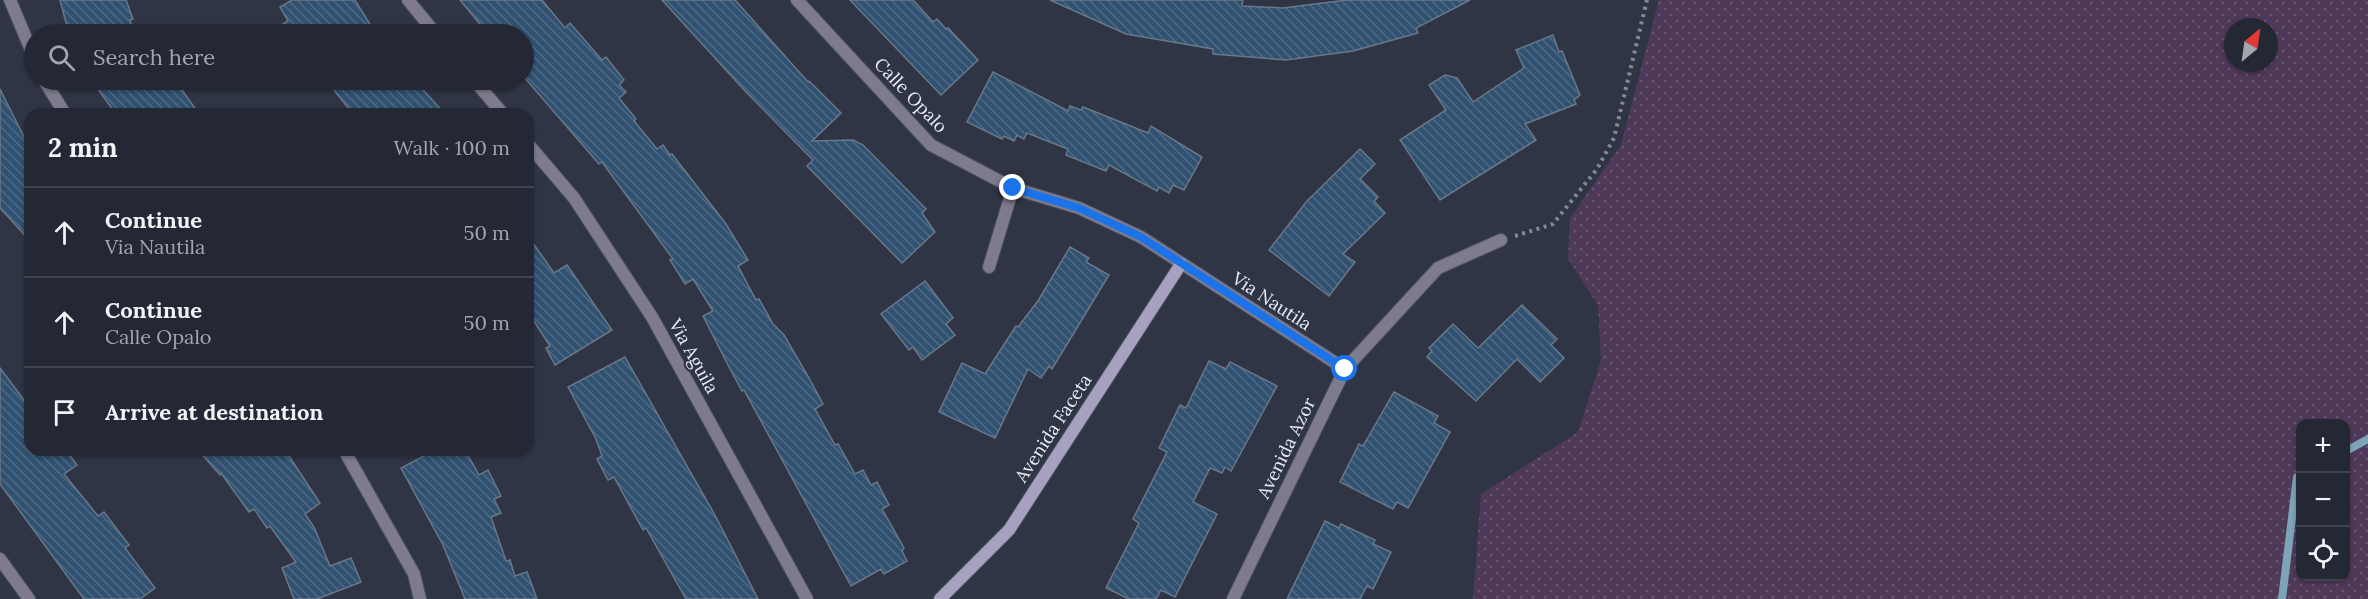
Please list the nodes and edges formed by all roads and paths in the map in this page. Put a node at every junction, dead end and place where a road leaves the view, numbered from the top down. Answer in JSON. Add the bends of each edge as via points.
{"nodes":[{"id":1,"x":10,"y":0,"type":"edge"},
{"id":2,"x":408,"y":0,"type":"edge"},
{"id":3,"x":796,"y":0,"type":"edge"},
{"id":4,"x":1647,"y":0,"type":"edge"},
{"id":5,"x":428,"y":24,"type":"edge"},
{"id":6,"x":24,"y":33,"type":"edge"},
{"id":7,"x":50,"y":90,"type":"edge"},
{"id":8,"x":483,"y":90,"type":"edge"},
{"id":9,"x":61,"y":108,"type":"edge"},
{"id":10,"x":498,"y":108,"type":"edge"},
{"id":11,"x":534,"y":151,"type":"edge"},
{"id":12,"x":1013,"y":188,"type":"junction"},
{"id":13,"x":1502,"y":240,"type":"joint"},
{"id":14,"x":1181,"y":264,"type":"junction"},
{"id":15,"x":989,"y":267,"type":"dead end"},
{"id":16,"x":1345,"y":369,"type":"junction"},
{"id":17,"x":347,"y":456,"type":"edge"},
{"id":18,"x":0,"y":559,"type":"edge"},
{"id":19,"x":29,"y":599,"type":"edge"},
{"id":20,"x":420,"y":599,"type":"edge"},
{"id":21,"x":807,"y":599,"type":"edge"},
{"id":22,"x":940,"y":599,"type":"edge"},
{"id":23,"x":1233,"y":599,"type":"edge"}],
"edges":[{"from":1,"to":6,"type":"street"},
{"from":2,"to":5,"type":"street"},
{"from":3,"to":12,"type":"street","name":"Calle Opalo","via":[[931,145]]},
{"from":4,"to":13,"type":"path","via":[[1614,138],[1597,169],[1553,224]]},
{"from":7,"to":9,"type":"street"},
{"from":8,"to":10,"type":"street"},
{"from":11,"to":21,"type":"street","name":"Via Aguila","via":[[574,198],[652,317]]},
{"from":12,"to":14,"type":"street","name":"Calle Opalo","via":[[1079,208],[1141,237]]},
{"from":12,"to":15,"type":"street"},
{"from":13,"to":16,"type":"street","name":"Avenida Azor","via":[[1438,268]]},
{"from":14,"to":16,"type":"street","name":"Via Nautila"},
{"from":14,"to":22,"type":"street","name":"Avenida Faceta","via":[[1009,530]]},
{"from":16,"to":23,"type":"street","name":"Avenida Azor"},
{"from":17,"to":20,"type":"street","via":[[414,574]]},
{"from":18,"to":19,"type":"street"}]}
